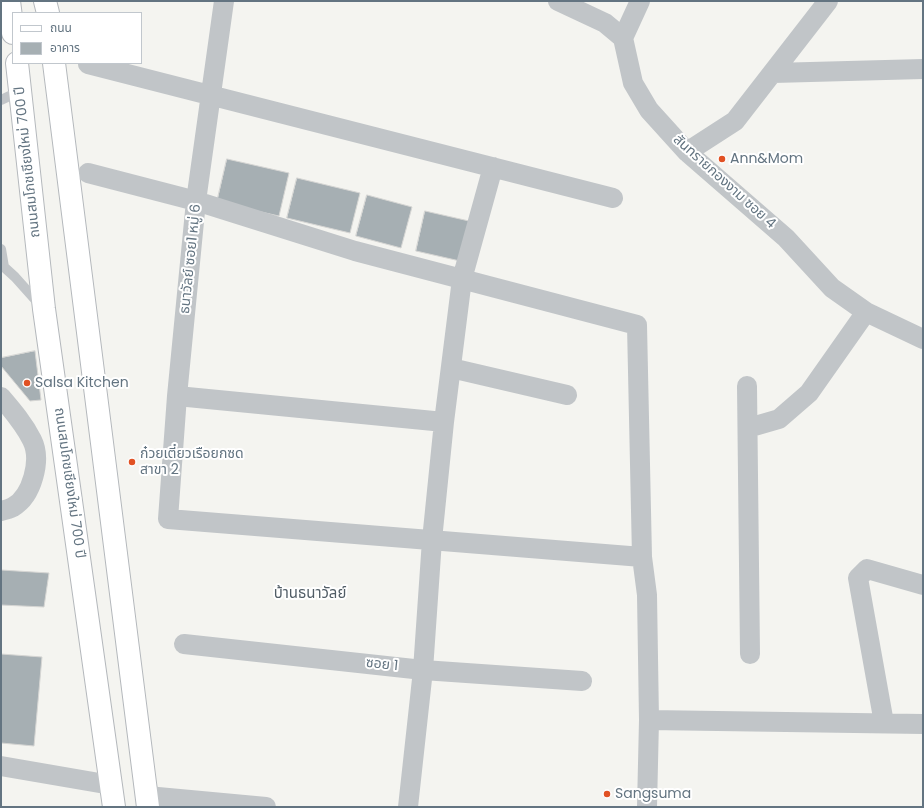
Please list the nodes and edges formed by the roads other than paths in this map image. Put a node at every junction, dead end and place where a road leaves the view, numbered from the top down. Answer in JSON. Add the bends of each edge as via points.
{"nodes":[{"id":1,"x":9,"y":1,"type":"edge"},
{"id":2,"x":45,"y":1,"type":"edge"},
{"id":3,"x":224,"y":1,"type":"edge"},
{"id":4,"x":558,"y":1,"type":"edge"},
{"id":5,"x":640,"y":1,"type":"edge"},
{"id":6,"x":828,"y":1,"type":"edge"},
{"id":7,"x":48,"y":12,"type":"edge"},
{"id":8,"x":12,"y":25,"type":"edge"},
{"id":9,"x":623,"y":38,"type":"junction"},
{"id":10,"x":16,"y":64,"type":"edge"},
{"id":11,"x":54,"y":64,"type":"edge"},
{"id":12,"x":88,"y":64,"type":"edge"},
{"id":13,"x":923,"y":70,"type":"edge"},
{"id":14,"x":773,"y":73,"type":"junction"},
{"id":15,"x":212,"y":95,"type":"junction"},
{"id":16,"x":10,"y":96,"type":"edge"},
{"id":17,"x":687,"y":152,"type":"junction"},
{"id":18,"x":493,"y":167,"type":"junction"},
{"id":19,"x":88,"y":173,"type":"dead end"},
{"id":20,"x":613,"y":198,"type":"dead end"},
{"id":21,"x":196,"y":201,"type":"junction"},
{"id":22,"x":1,"y":249,"type":"edge"},
{"id":23,"x":2,"y":266,"type":"edge"},
{"id":24,"x":462,"y":279,"type":"junction"},
{"id":25,"x":44,"y":310,"type":"junction"},
{"id":26,"x":866,"y":312,"type":"junction"},
{"id":27,"x":923,"y":339,"type":"edge"},
{"id":28,"x":451,"y":368,"type":"junction"},
{"id":29,"x":747,"y":386,"type":"dead end"},
{"id":30,"x":567,"y":395,"type":"dead end"},
{"id":31,"x":177,"y":396,"type":"junction"},
{"id":32,"x":1,"y":397,"type":"edge"},
{"id":33,"x":444,"y":422,"type":"junction"},
{"id":34,"x":748,"y":428,"type":"junction"},
{"id":35,"x":1,"y":511,"type":"edge"},
{"id":36,"x":432,"y":540,"type":"junction"},
{"id":37,"x":642,"y":557,"type":"junction"},
{"id":38,"x":923,"y":585,"type":"edge"},
{"id":39,"x":184,"y":644,"type":"dead end"},
{"id":40,"x":750,"y":654,"type":"dead end"},
{"id":41,"x":423,"y":670,"type":"junction"},
{"id":42,"x":582,"y":681,"type":"dead end"},
{"id":43,"x":649,"y":720,"type":"junction"},
{"id":44,"x":884,"y":723,"type":"junction"},
{"id":45,"x":923,"y":724,"type":"edge"},
{"id":46,"x":1,"y":766,"type":"edge"},
{"id":47,"x":111,"y":785,"type":"junction"},
{"id":48,"x":147,"y":802,"type":"edge"},
{"id":49,"x":186,"y":803,"type":"edge"},
{"id":50,"x":114,"y":807,"type":"edge"},
{"id":51,"x":266,"y":807,"type":"edge"},
{"id":52,"x":408,"y":807,"type":"edge"},
{"id":53,"x":647,"y":807,"type":"edge"}],
"edges":[{"from":1,"to":8,"type":"main road"},
{"from":2,"to":7,"type":"main road"},
{"from":3,"to":15,"type":"street","name":"ธนาวัลย์ ซอย1 หมู่ 6"},
{"from":4,"to":9,"type":"street","via":[[605,23]]},
{"from":5,"to":9,"type":"street"},
{"from":6,"to":14,"type":"street"},
{"from":9,"to":17,"type":"street","name":"สันทรายกองงาม ซอย 4","via":[[633,83],[649,110]]},
{"from":10,"to":16,"type":"main road","name":"ถนนสมโภชเชียงใหม่ 700 ปี"},
{"from":11,"to":48,"type":"main road"},
{"from":12,"to":15,"type":"street"},
{"from":13,"to":14,"type":"street"},
{"from":14,"to":17,"type":"street","via":[[735,121]]},
{"from":15,"to":18,"type":"street"},
{"from":15,"to":21,"type":"street","name":"ธนาวัลย์ ซอย1 หมู่ 6"},
{"from":16,"to":25,"type":"main road","name":"ถนนสมโภชเชียงใหม่ 700 ปี"},
{"from":17,"to":26,"type":"street","name":"สันทรายกองงาม ซอย 4","via":[[786,238],[832,288]]},
{"from":18,"to":20,"type":"street"},
{"from":18,"to":24,"type":"street"},
{"from":19,"to":21,"type":"street"},
{"from":21,"to":24,"type":"street","via":[[355,252]]},
{"from":21,"to":31,"type":"street","name":"ธนาวัลย์ ซอย1 หมู่ 6"},
{"from":22,"to":23,"type":"lane"},
{"from":23,"to":25,"type":"lane"},
{"from":24,"to":28,"type":"street"},
{"from":24,"to":37,"type":"street","via":[[637,325]]},
{"from":25,"to":47,"type":"main road","name":"ถนนสมโภชเชียงใหม่ 700 ปี"},
{"from":26,"to":27,"type":"street","name":"สันทรายกองงาม ซอย 4"},
{"from":26,"to":34,"type":"street","via":[[809,393],[779,419]]},
{"from":28,"to":30,"type":"street"},
{"from":28,"to":33,"type":"street"},
{"from":29,"to":34,"type":"street"},
{"from":31,"to":33,"type":"street"},
{"from":31,"to":36,"type":"street","name":"ธนาวัลย์ ซอย1 หมู่ 6","via":[[168,519]]},
{"from":32,"to":35,"type":"street","via":[[21,421],[33,442],[36,467],[28,492],[13,507]]},
{"from":33,"to":36,"type":"street"},
{"from":34,"to":40,"type":"street"},
{"from":36,"to":37,"type":"street"},
{"from":36,"to":41,"type":"street"},
{"from":37,"to":43,"type":"street","via":[[647,595]]},
{"from":38,"to":44,"type":"street","via":[[866,569],[858,578]]},
{"from":39,"to":41,"type":"street","name":"ซอย 1"},
{"from":41,"to":42,"type":"street","name":"ซอย 1"},
{"from":41,"to":52,"type":"street"},
{"from":43,"to":44,"type":"street"},
{"from":43,"to":53,"type":"street"},
{"from":44,"to":45,"type":"street"},
{"from":46,"to":47,"type":"street"},
{"from":47,"to":50,"type":"main road","name":"ถนนสมโภชเชียงใหม่ 700 ปี"},
{"from":48,"to":49,"type":"street"},
{"from":49,"to":51,"type":"street"}]}
